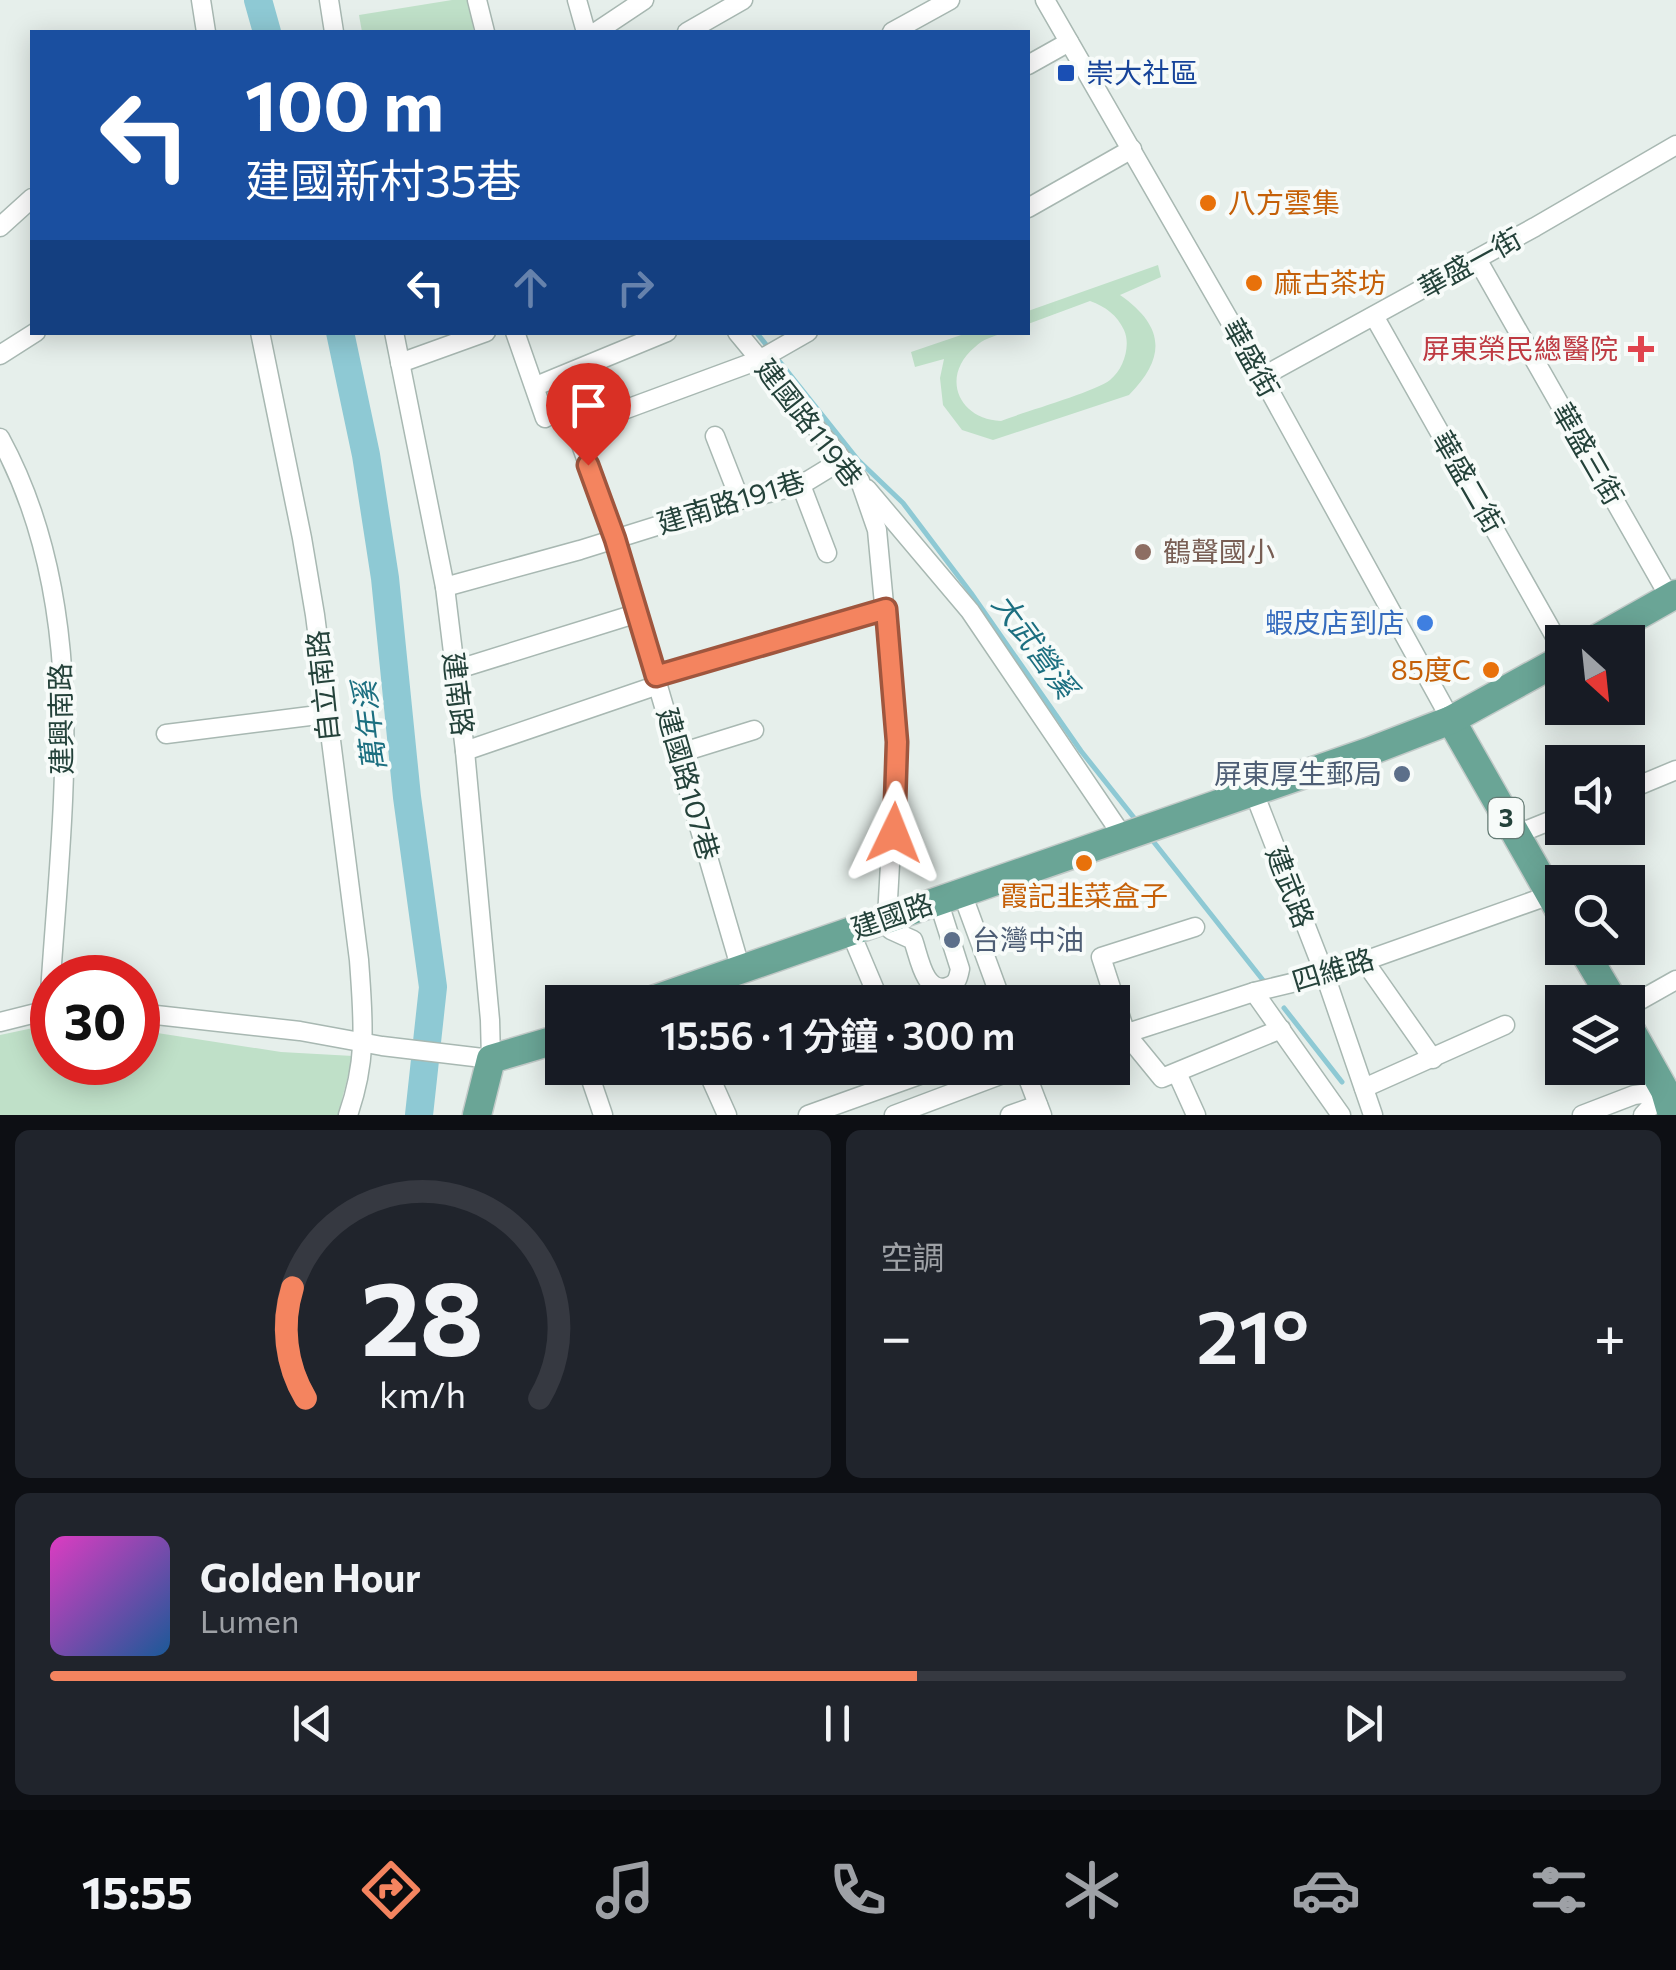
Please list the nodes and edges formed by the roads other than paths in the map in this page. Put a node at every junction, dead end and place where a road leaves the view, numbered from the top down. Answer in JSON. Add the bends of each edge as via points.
{"nodes":[{"id":1,"x":201,"y":0,"type":"edge"},
{"id":2,"x":329,"y":0,"type":"edge"},
{"id":3,"x":477,"y":0,"type":"edge"},
{"id":4,"x":577,"y":0,"type":"edge"},
{"id":5,"x":644,"y":0,"type":"edge"},
{"id":6,"x":743,"y":0,"type":"edge"},
{"id":7,"x":950,"y":0,"type":"edge"},
{"id":8,"x":1045,"y":0,"type":"edge"},
{"id":9,"x":206,"y":30,"type":"edge"},
{"id":10,"x":334,"y":30,"type":"edge"},
{"id":11,"x":484,"y":30,"type":"edge"},
{"id":12,"x":585,"y":30,"type":"edge"},
{"id":13,"x":599,"y":30,"type":"edge"},
{"id":14,"x":690,"y":30,"type":"edge"},
{"id":15,"x":896,"y":30,"type":"edge"},
{"id":16,"x":1069,"y":42,"type":"junction"},
{"id":17,"x":1030,"y":64,"type":"edge"},
{"id":18,"x":1676,"y":145,"type":"edge"},
{"id":19,"x":1132,"y":149,"type":"junction"},
{"id":20,"x":30,"y":200,"type":"edge"},
{"id":21,"x":1030,"y":207,"type":"edge"},
{"id":22,"x":0,"y":227,"type":"edge"},
{"id":23,"x":1477,"y":259,"type":"junction"},
{"id":24,"x":1374,"y":316,"type":"junction"},
{"id":25,"x":31,"y":335,"type":"edge"},
{"id":26,"x":261,"y":335,"type":"edge"},
{"id":27,"x":395,"y":335,"type":"edge"},
{"id":28,"x":478,"y":335,"type":"edge"},
{"id":29,"x":516,"y":335,"type":"edge"},
{"id":30,"x":659,"y":335,"type":"edge"},
{"id":31,"x":739,"y":335,"type":"edge"},
{"id":32,"x":801,"y":336,"type":"edge"},
{"id":33,"x":0,"y":354,"type":"edge"},
{"id":34,"x":760,"y":360,"type":"junction"},
{"id":35,"x":400,"y":363,"type":"junction"},
{"id":36,"x":1262,"y":377,"type":"junction"},
{"id":37,"x":536,"y":386,"type":"junction"},
{"id":38,"x":545,"y":418,"type":"dead end"},
{"id":39,"x":715,"y":436,"type":"dead end"},
{"id":40,"x":0,"y":438,"type":"edge"},
{"id":41,"x":842,"y":460,"type":"junction"},
{"id":42,"x":860,"y":482,"type":"junction"},
{"id":43,"x":801,"y":486,"type":"junction"},
{"id":44,"x":740,"y":500,"type":"junction"},
{"id":45,"x":615,"y":539,"type":"junction"},
{"id":46,"x":827,"y":554,"type":"dead end"},
{"id":47,"x":445,"y":587,"type":"junction"},
{"id":48,"x":1673,"y":596,"type":"edge"},
{"id":49,"x":886,"y":609,"type":"junction"},
{"id":50,"x":635,"y":614,"type":"junction"},
{"id":51,"x":1548,"y":625,"type":"edge"},
{"id":52,"x":1621,"y":625,"type":"edge"},
{"id":53,"x":1545,"y":668,"type":"edge"},
{"id":54,"x":455,"y":670,"type":"junction"},
{"id":55,"x":657,"y":680,"type":"junction"},
{"id":56,"x":326,"y":714,"type":"junction"},
{"id":57,"x":1451,"y":720,"type":"junction"},
{"id":58,"x":754,"y":730,"type":"dead end"},
{"id":59,"x":166,"y":734,"type":"dead end"},
{"id":60,"x":465,"y":751,"type":"junction"},
{"id":61,"x":680,"y":753,"type":"junction"},
{"id":62,"x":1676,"y":770,"type":"edge"},
{"id":63,"x":1250,"y":782,"type":"junction"},
{"id":64,"x":1645,"y":783,"type":"edge"},
{"id":65,"x":1545,"y":823,"type":"edge"},
{"id":66,"x":1138,"y":833,"type":"junction"},
{"id":67,"x":1515,"y":835,"type":"junction"},
{"id":68,"x":1545,"y":886,"type":"edge"},
{"id":69,"x":950,"y":897,"type":"junction"},
{"id":70,"x":1545,"y":908,"type":"edge"},
{"id":71,"x":887,"y":917,"type":"junction"},
{"id":72,"x":1195,"y":927,"type":"dead end"},
{"id":73,"x":850,"y":931,"type":"junction"},
{"id":74,"x":54,"y":955,"type":"edge"},
{"id":75,"x":1365,"y":962,"type":"junction"},
{"id":76,"x":741,"y":970,"type":"junction"},
{"id":77,"x":1325,"y":975,"type":"junction"},
{"id":78,"x":1676,"y":980,"type":"edge"},
{"id":79,"x":702,"y":985,"type":"edge"},
{"id":80,"x":873,"y":985,"type":"edge"},
{"id":81,"x":994,"y":985,"type":"edge"},
{"id":82,"x":1107,"y":985,"type":"edge"},
{"id":83,"x":1264,"y":990,"type":"junction"},
{"id":84,"x":1645,"y":997,"type":"edge"},
{"id":85,"x":30,"y":1014,"type":"edge"},
{"id":86,"x":160,"y":1015,"type":"edge"},
{"id":87,"x":0,"y":1022,"type":"edge"},
{"id":88,"x":1505,"y":1025,"type":"dead end"},
{"id":89,"x":1282,"y":1030,"type":"junction"},
{"id":90,"x":1130,"y":1033,"type":"edge"},
{"id":91,"x":364,"y":1042,"type":"junction"},
{"id":92,"x":545,"y":1043,"type":"edge"},
{"id":93,"x":1130,"y":1047,"type":"edge"},
{"id":94,"x":1645,"y":1054,"type":"edge"},
{"id":95,"x":491,"y":1059,"type":"junction"},
{"id":96,"x":1434,"y":1059,"type":"junction"},
{"id":97,"x":1178,"y":1073,"type":"junction"},
{"id":98,"x":593,"y":1085,"type":"edge"},
{"id":99,"x":714,"y":1085,"type":"edge"},
{"id":100,"x":880,"y":1085,"type":"edge"},
{"id":101,"x":913,"y":1085,"type":"edge"},
{"id":102,"x":981,"y":1085,"type":"edge"},
{"id":103,"x":1029,"y":1085,"type":"edge"},
{"id":104,"x":1364,"y":1088,"type":"junction"},
{"id":105,"x":1672,"y":1098,"type":"edge"},
{"id":106,"x":921,"y":1110,"type":"edge"},
{"id":107,"x":1040,"y":1110,"type":"edge"},
{"id":108,"x":348,"y":1115,"type":"edge"},
{"id":109,"x":477,"y":1115,"type":"edge"},
{"id":110,"x":603,"y":1115,"type":"edge"},
{"id":111,"x":728,"y":1115,"type":"edge"},
{"id":112,"x":808,"y":1115,"type":"edge"},
{"id":113,"x":894,"y":1115,"type":"edge"},
{"id":114,"x":1010,"y":1115,"type":"edge"},
{"id":115,"x":1196,"y":1115,"type":"edge"},
{"id":116,"x":1341,"y":1115,"type":"edge"},
{"id":117,"x":1373,"y":1115,"type":"edge"},
{"id":118,"x":1582,"y":1115,"type":"edge"},
{"id":119,"x":1643,"y":1115,"type":"edge"}],
"edges":[{"from":1,"to":9,"type":"street"},
{"from":2,"to":10,"type":"street"},
{"from":3,"to":11,"type":"street"},
{"from":4,"to":12,"type":"street"},
{"from":5,"to":13,"type":"street"},
{"from":6,"to":14,"type":"street"},
{"from":7,"to":15,"type":"street"},
{"from":8,"to":16,"type":"street","name":"華盛街"},
{"from":16,"to":17,"type":"street"},
{"from":16,"to":19,"type":"street","name":"華盛街"},
{"from":18,"to":23,"type":"street","name":"華盛一街"},
{"from":19,"to":21,"type":"street"},
{"from":19,"to":36,"type":"street","name":"華盛街"},
{"from":20,"to":22,"type":"street"},
{"from":23,"to":24,"type":"street","name":"華盛一街"},
{"from":23,"to":48,"type":"street","name":"華盛三街"},
{"from":24,"to":36,"type":"street","name":"華盛一街"},
{"from":24,"to":51,"type":"street","name":"華盛二街"},
{"from":25,"to":33,"type":"street"},
{"from":26,"to":56,"type":"street","name":"自立南路","via":[[302,538]]},
{"from":27,"to":35,"type":"street","name":"建南路"},
{"from":28,"to":35,"type":"street"},
{"from":29,"to":37,"type":"street"},
{"from":30,"to":37,"type":"street"},
{"from":31,"to":34,"type":"street","name":"建國路119巷"},
{"from":32,"to":34,"type":"street"},
{"from":34,"to":41,"type":"street","name":"建國路119巷"},
{"from":34,"to":45,"type":"street","name":"建國路107巷","via":[[575,428]]},
{"from":35,"to":47,"type":"street","name":"建南路"},
{"from":36,"to":57,"type":"street","name":"華盛街"},
{"from":37,"to":38,"type":"street"},
{"from":39,"to":44,"type":"street"},
{"from":40,"to":74,"type":"street","name":"建興南路","via":[[38,533],[58,616],[64,738]]},
{"from":41,"to":42,"type":"street","name":"建國路119巷"},
{"from":41,"to":43,"type":"street","name":"建南路191巷"},
{"from":42,"to":49,"type":"street","name":"建國路119巷","via":[[877,530]]},
{"from":42,"to":66,"type":"street","via":[[970,611]]},
{"from":43,"to":44,"type":"street","name":"建南路191巷"},
{"from":43,"to":46,"type":"street"},
{"from":44,"to":45,"type":"street","name":"建南路191巷"},
{"from":45,"to":47,"type":"street","name":"建南路191巷"},
{"from":45,"to":50,"type":"street","name":"建國路107巷"},
{"from":47,"to":54,"type":"street","name":"建南路"},
{"from":48,"to":52,"type":"main road"},
{"from":49,"to":55,"type":"street"},
{"from":49,"to":71,"type":"street","name":"建國路119巷","via":[[897,742]]},
{"from":50,"to":54,"type":"street"},
{"from":50,"to":55,"type":"street","name":"建國路107巷"},
{"from":53,"to":57,"type":"main road","name":"建國路"},
{"from":54,"to":60,"type":"street","name":"建南路"},
{"from":55,"to":60,"type":"street"},
{"from":55,"to":61,"type":"street","name":"建國路107巷"},
{"from":56,"to":59,"type":"street"},
{"from":56,"to":91,"type":"street","name":"自立南路"},
{"from":57,"to":63,"type":"main road","name":"建國路"},
{"from":57,"to":67,"type":"main road","number":"3"},
{"from":58,"to":61,"type":"street"},
{"from":60,"to":95,"type":"street","name":"建南路"},
{"from":61,"to":76,"type":"street","name":"建國路107巷"},
{"from":62,"to":64,"type":"street"},
{"from":63,"to":66,"type":"main road","name":"建國路"},
{"from":63,"to":77,"type":"street","name":"建武路"},
{"from":65,"to":67,"type":"street"},
{"from":66,"to":69,"type":"main road","name":"建國路"},
{"from":67,"to":68,"type":"main road","number":"3"},
{"from":69,"to":71,"type":"main road","name":"建國路"},
{"from":69,"to":71,"type":"street","via":[[960,969],[952,986],[932,986],[913,940],[891,930]]},
{"from":69,"to":81,"type":"street"},
{"from":70,"to":75,"type":"street","name":"四維路"},
{"from":71,"to":73,"type":"main road","name":"建國路"},
{"from":72,"to":82,"type":"street","via":[[1101,958]]},
{"from":73,"to":76,"type":"main road","name":"建國路"},
{"from":73,"to":80,"type":"street"},
{"from":75,"to":77,"type":"street","name":"四維路"},
{"from":75,"to":96,"type":"street"},
{"from":76,"to":79,"type":"main road","name":"建國路"},
{"from":77,"to":83,"type":"street","name":"四維路"},
{"from":77,"to":104,"type":"street","name":"建武路"},
{"from":78,"to":84,"type":"street"},
{"from":83,"to":89,"type":"street"},
{"from":83,"to":90,"type":"street","name":"四維路"},
{"from":85,"to":87,"type":"street"},
{"from":86,"to":91,"type":"street"},
{"from":88,"to":96,"type":"street"},
{"from":89,"to":97,"type":"street"},
{"from":89,"to":116,"type":"street"},
{"from":91,"to":95,"type":"street"},
{"from":91,"to":108,"type":"street","name":"自立南路"},
{"from":92,"to":95,"type":"main road"},
{"from":93,"to":97,"type":"street","via":[[1162,1078]]},
{"from":94,"to":105,"type":"main road"},
{"from":95,"to":109,"type":"main road"},
{"from":96,"to":104,"type":"street"},
{"from":97,"to":115,"type":"street"},
{"from":98,"to":110,"type":"street"},
{"from":99,"to":111,"type":"street"},
{"from":100,"to":112,"type":"street"},
{"from":101,"to":106,"type":"street"},
{"from":102,"to":106,"type":"street"},
{"from":103,"to":107,"type":"street"},
{"from":104,"to":117,"type":"street","name":"建武路"},
{"from":105,"to":118,"type":"street","via":[[1634,1095]]},
{"from":105,"to":119,"type":"street"},
{"from":106,"to":113,"type":"street"},
{"from":107,"to":114,"type":"street"}]}
